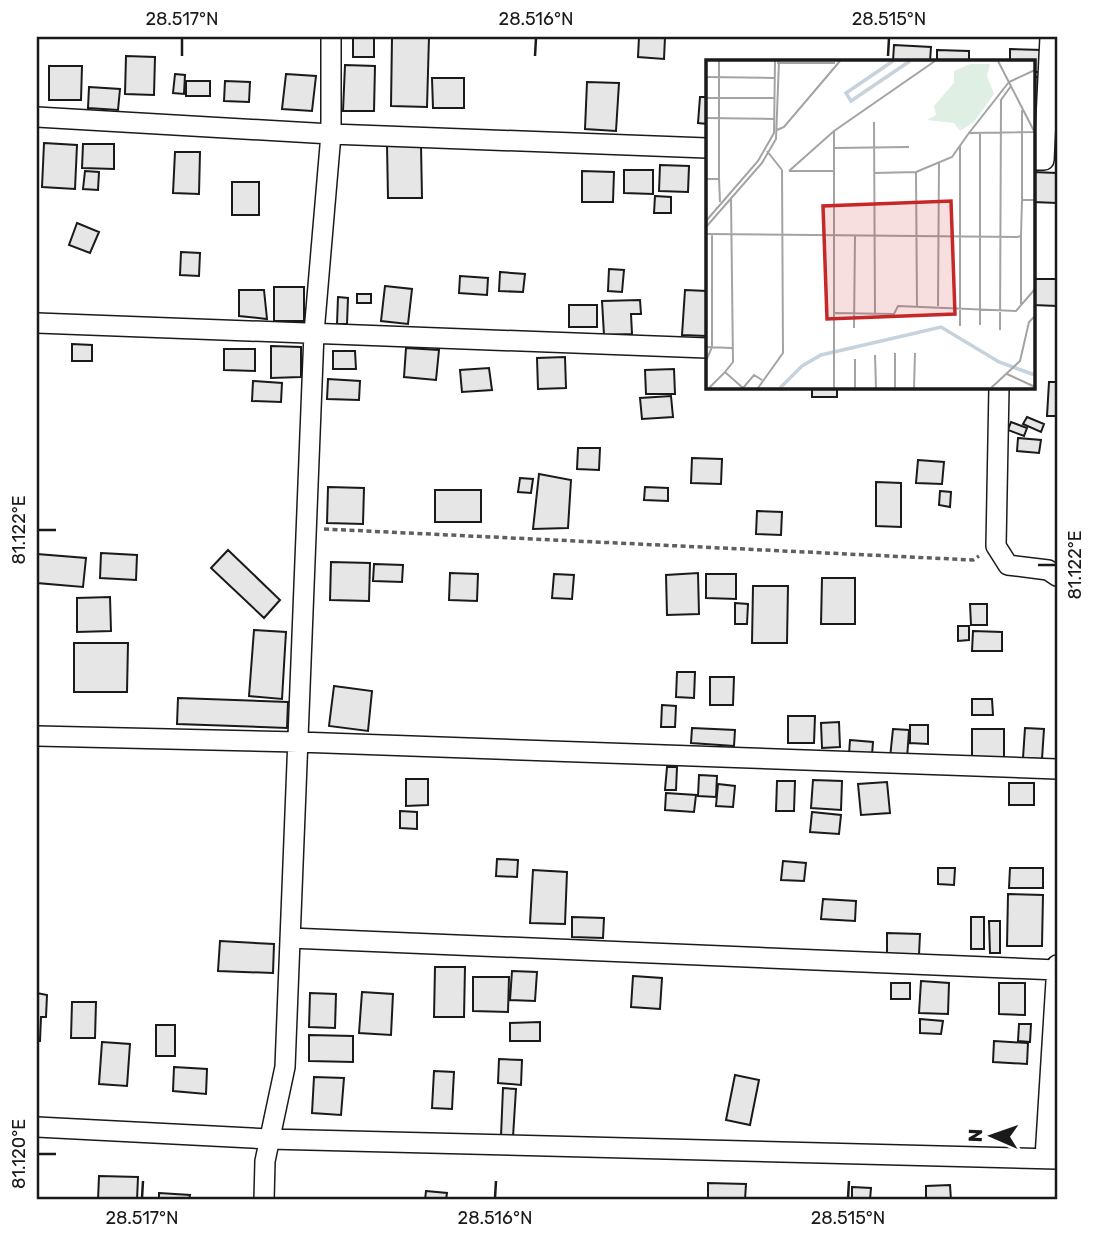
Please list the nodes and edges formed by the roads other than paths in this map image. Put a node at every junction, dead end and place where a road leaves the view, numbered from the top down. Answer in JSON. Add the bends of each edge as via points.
{"nodes":[{"id":1,"x":331,"y":37,"type":"edge"},
{"id":2,"x":1050,"y":37,"type":"edge"},
{"id":3,"x":37,"y":117,"type":"edge"},
{"id":4,"x":331,"y":134,"type":"junction"},
{"id":5,"x":706,"y":148,"type":"edge"},
{"id":6,"x":1045,"y":160,"type":"edge"},
{"id":7,"x":37,"y":323,"type":"edge"},
{"id":8,"x":314,"y":333,"type":"junction"},
{"id":9,"x":706,"y":348,"type":"edge"},
{"id":10,"x":999,"y":388,"type":"edge"},
{"id":11,"x":1057,"y":576,"type":"edge"},
{"id":12,"x":37,"y":736,"type":"edge"},
{"id":13,"x":298,"y":742,"type":"junction"},
{"id":14,"x":1057,"y":769,"type":"edge"},
{"id":15,"x":290,"y":938,"type":"junction"},
{"id":16,"x":1057,"y":968,"type":"edge"},
{"id":17,"x":37,"y":1127,"type":"edge"},
{"id":18,"x":269,"y":1139,"type":"junction"},
{"id":19,"x":1051,"y":1158,"type":"edge"},
{"id":20,"x":264,"y":1200,"type":"edge"}],
"edges":[{"from":1,"to":4,"type":"street"},
{"from":2,"to":6,"type":"street"},
{"from":3,"to":4,"type":"street"},
{"from":4,"to":5,"type":"street"},
{"from":4,"to":8,"type":"street"},
{"from":7,"to":8,"type":"street"},
{"from":8,"to":9,"type":"street"},
{"from":8,"to":13,"type":"street"},
{"from":10,"to":11,"type":"street","via":[[996,545],[1008,565],[1048,570]]},
{"from":12,"to":13,"type":"street"},
{"from":13,"to":14,"type":"street"},
{"from":13,"to":15,"type":"street"},
{"from":15,"to":16,"type":"street"},
{"from":15,"to":18,"type":"street","via":[[285,1067]]},
{"from":16,"to":19,"type":"street"},
{"from":17,"to":18,"type":"street"},
{"from":18,"to":19,"type":"street"},
{"from":18,"to":20,"type":"street"}]}
